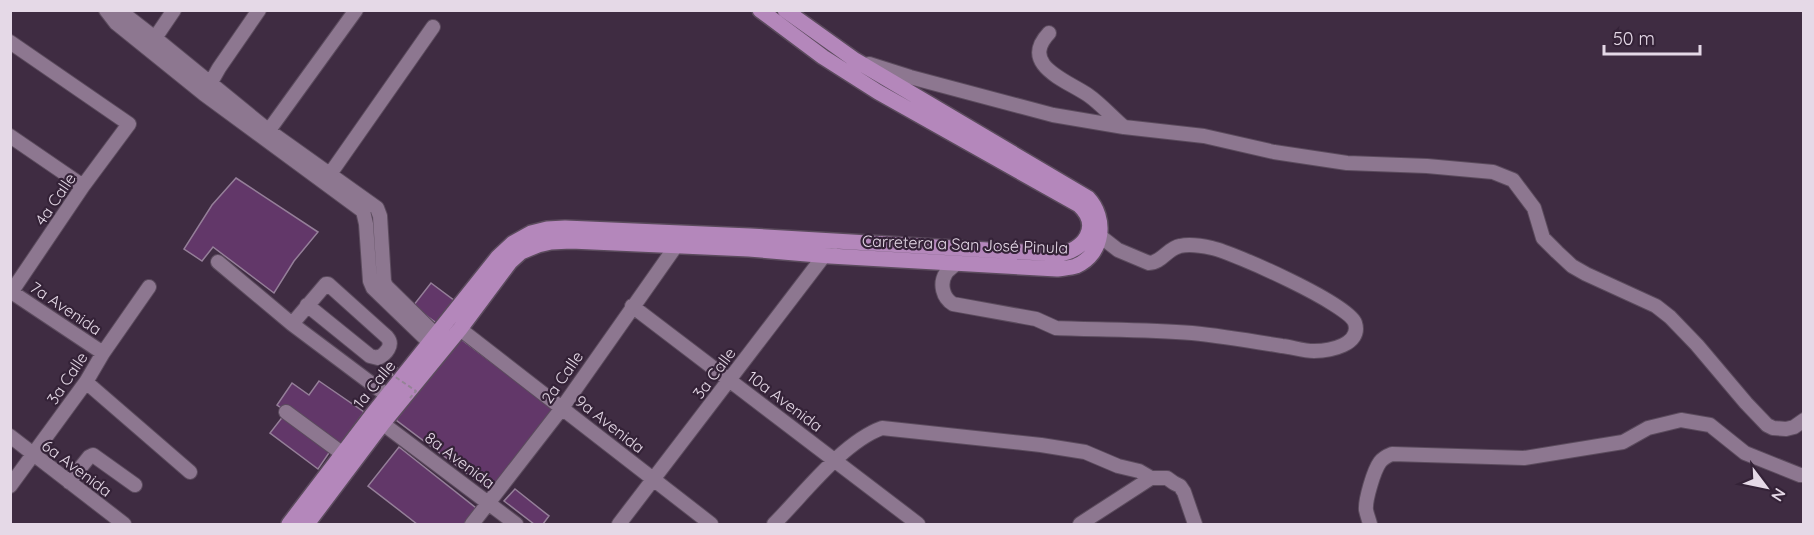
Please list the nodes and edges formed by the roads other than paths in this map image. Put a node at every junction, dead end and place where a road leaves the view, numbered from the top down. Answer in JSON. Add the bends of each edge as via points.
{"nodes":[{"id":1,"x":106,"y":10,"type":"edge"},
{"id":2,"x":119,"y":10,"type":"edge"},
{"id":3,"x":174,"y":10,"type":"edge"},
{"id":4,"x":260,"y":10,"type":"edge"},
{"id":5,"x":356,"y":10,"type":"edge"},
{"id":6,"x":760,"y":10,"type":"edge"},
{"id":7,"x":785,"y":10,"type":"edge"},
{"id":8,"x":433,"y":27,"type":"dead end"},
{"id":9,"x":1049,"y":33,"type":"dead end"},
{"id":10,"x":156,"y":38,"type":"junction"},
{"id":11,"x":10,"y":42,"type":"edge"},
{"id":12,"x":855,"y":60,"type":"junction"},
{"id":13,"x":207,"y":88,"type":"junction"},
{"id":14,"x":1124,"y":127,"type":"junction"},
{"id":15,"x":266,"y":135,"type":"junction"},
{"id":16,"x":10,"y":136,"type":"edge"},
{"id":17,"x":330,"y":174,"type":"junction"},
{"id":18,"x":83,"y":186,"type":"junction"},
{"id":19,"x":1100,"y":236,"type":"junction"},
{"id":20,"x":834,"y":241,"type":"junction"},
{"id":21,"x":675,"y":246,"type":"junction"},
{"id":22,"x":826,"y":255,"type":"junction"},
{"id":23,"x":218,"y":262,"type":"dead end"},
{"id":24,"x":957,"y":263,"type":"junction"},
{"id":25,"x":495,"y":272,"type":"junction"},
{"id":26,"x":149,"y":287,"type":"dead end"},
{"id":27,"x":11,"y":292,"type":"edge"},
{"id":28,"x":307,"y":305,"type":"junction"},
{"id":29,"x":632,"y":306,"type":"junction"},
{"id":30,"x":292,"y":324,"type":"junction"},
{"id":31,"x":460,"y":328,"type":"junction"},
{"id":32,"x":433,"y":339,"type":"junction"},
{"id":33,"x":103,"y":353,"type":"junction"},
{"id":34,"x":729,"y":380,"type":"junction"},
{"id":35,"x":86,"y":382,"type":"junction"},
{"id":36,"x":388,"y":396,"type":"junction"},
{"id":37,"x":562,"y":408,"type":"junction"},
{"id":38,"x":286,"y":412,"type":"dead end"},
{"id":39,"x":378,"y":419,"type":"junction"},
{"id":40,"x":1803,"y":420,"type":"edge"},
{"id":41,"x":10,"y":436,"type":"edge"},
{"id":42,"x":32,"y":454,"type":"junction"},
{"id":43,"x":348,"y":458,"type":"junction"},
{"id":44,"x":835,"y":460,"type":"junction"},
{"id":45,"x":190,"y":472,"type":"dead end"},
{"id":46,"x":1803,"y":475,"type":"edge"},
{"id":47,"x":1151,"y":478,"type":"junction"},
{"id":48,"x":654,"y":480,"type":"junction"},
{"id":49,"x":69,"y":482,"type":"junction"},
{"id":50,"x":135,"y":485,"type":"dead end"},
{"id":51,"x":10,"y":486,"type":"edge"},
{"id":52,"x":489,"y":502,"type":"junction"},
{"id":53,"x":312,"y":523,"type":"edge"},
{"id":54,"x":124,"y":525,"type":"edge"},
{"id":55,"x":289,"y":525,"type":"edge"},
{"id":56,"x":472,"y":525,"type":"edge"},
{"id":57,"x":516,"y":525,"type":"edge"},
{"id":58,"x":619,"y":525,"type":"edge"},
{"id":59,"x":711,"y":525,"type":"edge"},
{"id":60,"x":774,"y":525,"type":"edge"},
{"id":61,"x":918,"y":525,"type":"edge"},
{"id":62,"x":1080,"y":525,"type":"edge"},
{"id":63,"x":1195,"y":525,"type":"edge"},
{"id":64,"x":1370,"y":525,"type":"edge"}],
"edges":[{"from":1,"to":13,"type":"street","via":[[118,24]]},
{"from":2,"to":10,"type":"street"},
{"from":3,"to":10,"type":"street"},
{"from":4,"to":13,"type":"street"},
{"from":5,"to":15,"type":"street"},
{"from":6,"to":20,"type":"main road","name":"Carretera a San José Pinula","via":[[878,92],[1076,203],[1089,223],[1081,246],[1056,255]]},
{"from":7,"to":12,"type":"main road"},
{"from":8,"to":17,"type":"street"},
{"from":9,"to":14,"type":"street","via":[[1040,46],[1043,65],[1090,96]]},
{"from":10,"to":13,"type":"street"},
{"from":11,"to":18,"type":"street","name":"4a Calle","via":[[129,124]]},
{"from":12,"to":14,"type":"street","via":[[1053,115]]},
{"from":12,"to":19,"type":"main road","via":[[1088,198],[1098,215]]},
{"from":13,"to":15,"type":"street"},
{"from":14,"to":40,"type":"street","via":[[1204,136],[1347,163],[1493,172],[1513,180],[1534,208],[1543,238],[1572,266],[1656,306],[1670,317],[1767,425],[1794,428]]},
{"from":15,"to":17,"type":"street"},
{"from":15,"to":32,"type":"street","via":[[363,211],[369,281]]},
{"from":16,"to":18,"type":"street"},
{"from":17,"to":32,"type":"street","via":[[376,208],[386,286]]},
{"from":18,"to":27,"type":"street","name":"4a Calle"},
{"from":19,"to":24,"type":"main road","name":"Carretera a San José Pinula","via":[[1089,256],[1071,267]]},
{"from":19,"to":24,"type":"street","via":[[1118,250],[1149,263],[1180,246],[1211,248],[1252,262],[1352,316],[1355,335],[1344,345],[1315,351],[1192,333],[1056,328],[1036,319],[947,301],[942,284]]},
{"from":20,"to":22,"type":"street","name":"3a Calle"},
{"from":20,"to":25,"type":"main road","name":"Carretera a San José Pinula","via":[[553,228],[536,231],[505,249]]},
{"from":21,"to":22,"type":"main road","name":"Carretera a San José Pinula"},
{"from":21,"to":25,"type":"main road","name":"Carretera a San José Pinula","via":[[544,243],[525,250]]},
{"from":21,"to":29,"type":"street","name":"2a Calle"},
{"from":22,"to":24,"type":"main road","name":"Carretera a San José Pinula"},
{"from":22,"to":34,"type":"street","name":"3a Calle"},
{"from":23,"to":30,"type":"street"},
{"from":25,"to":31,"type":"main road","name":"1a Calle"},
{"from":25,"to":32,"type":"main road","name":"1a Calle"},
{"from":26,"to":33,"type":"street","name":"3a Calle"},
{"from":27,"to":33,"type":"street","name":"7a Avenida"},
{"from":28,"to":28,"type":"street","via":[[329,285],[387,337],[390,345],[378,358],[370,356]]},
{"from":28,"to":30,"type":"street"},
{"from":29,"to":34,"type":"street","name":"10a Avenida"},
{"from":29,"to":37,"type":"street","name":"2a Calle"},
{"from":30,"to":36,"type":"street"},
{"from":31,"to":37,"type":"street","name":"9a Avenida"},
{"from":31,"to":39,"type":"main road","name":"1a Calle"},
{"from":32,"to":36,"type":"main road","name":"1a Calle"},
{"from":33,"to":35,"type":"street","name":"3a Calle"},
{"from":34,"to":44,"type":"street","name":"10a Avenida"},
{"from":34,"to":48,"type":"street","name":"3a Calle"},
{"from":35,"to":42,"type":"street","name":"3a Calle"},
{"from":35,"to":45,"type":"street"},
{"from":36,"to":39,"type":"main road","name":"1a Calle"},
{"from":37,"to":48,"type":"street","name":"9a Avenida"},
{"from":37,"to":52,"type":"street","name":"2a Calle"},
{"from":38,"to":43,"type":"street"},
{"from":39,"to":43,"type":"main road","name":"1a Calle"},
{"from":39,"to":52,"type":"street","name":"8a Avenida"},
{"from":41,"to":42,"type":"street","name":"6a Avenida"},
{"from":42,"to":49,"type":"street","name":"6a Avenida"},
{"from":42,"to":51,"type":"street","name":"3a Calle"},
{"from":43,"to":53,"type":"main road","name":"1a Calle"},
{"from":43,"to":55,"type":"main road","name":"1a Calle"},
{"from":44,"to":47,"type":"street","via":[[869,432],[882,428],[1085,452]]},
{"from":44,"to":60,"type":"street"},
{"from":44,"to":61,"type":"street","name":"10a Avenida"},
{"from":46,"to":64,"type":"street","via":[[1745,453],[1710,425],[1682,420],[1648,428],[1623,442],[1524,458],[1392,454],[1376,469],[1366,504]]},
{"from":47,"to":62,"type":"street"},
{"from":47,"to":63,"type":"street","via":[[1167,478],[1180,486]]},
{"from":48,"to":58,"type":"street","name":"3a Calle"},
{"from":48,"to":59,"type":"street","name":"9a Avenida"},
{"from":49,"to":50,"type":"street","via":[[93,455]]},
{"from":49,"to":54,"type":"street","name":"6a Avenida"},
{"from":52,"to":56,"type":"street","name":"2a Calle"},
{"from":52,"to":57,"type":"street","name":"8a Avenida"}]}
